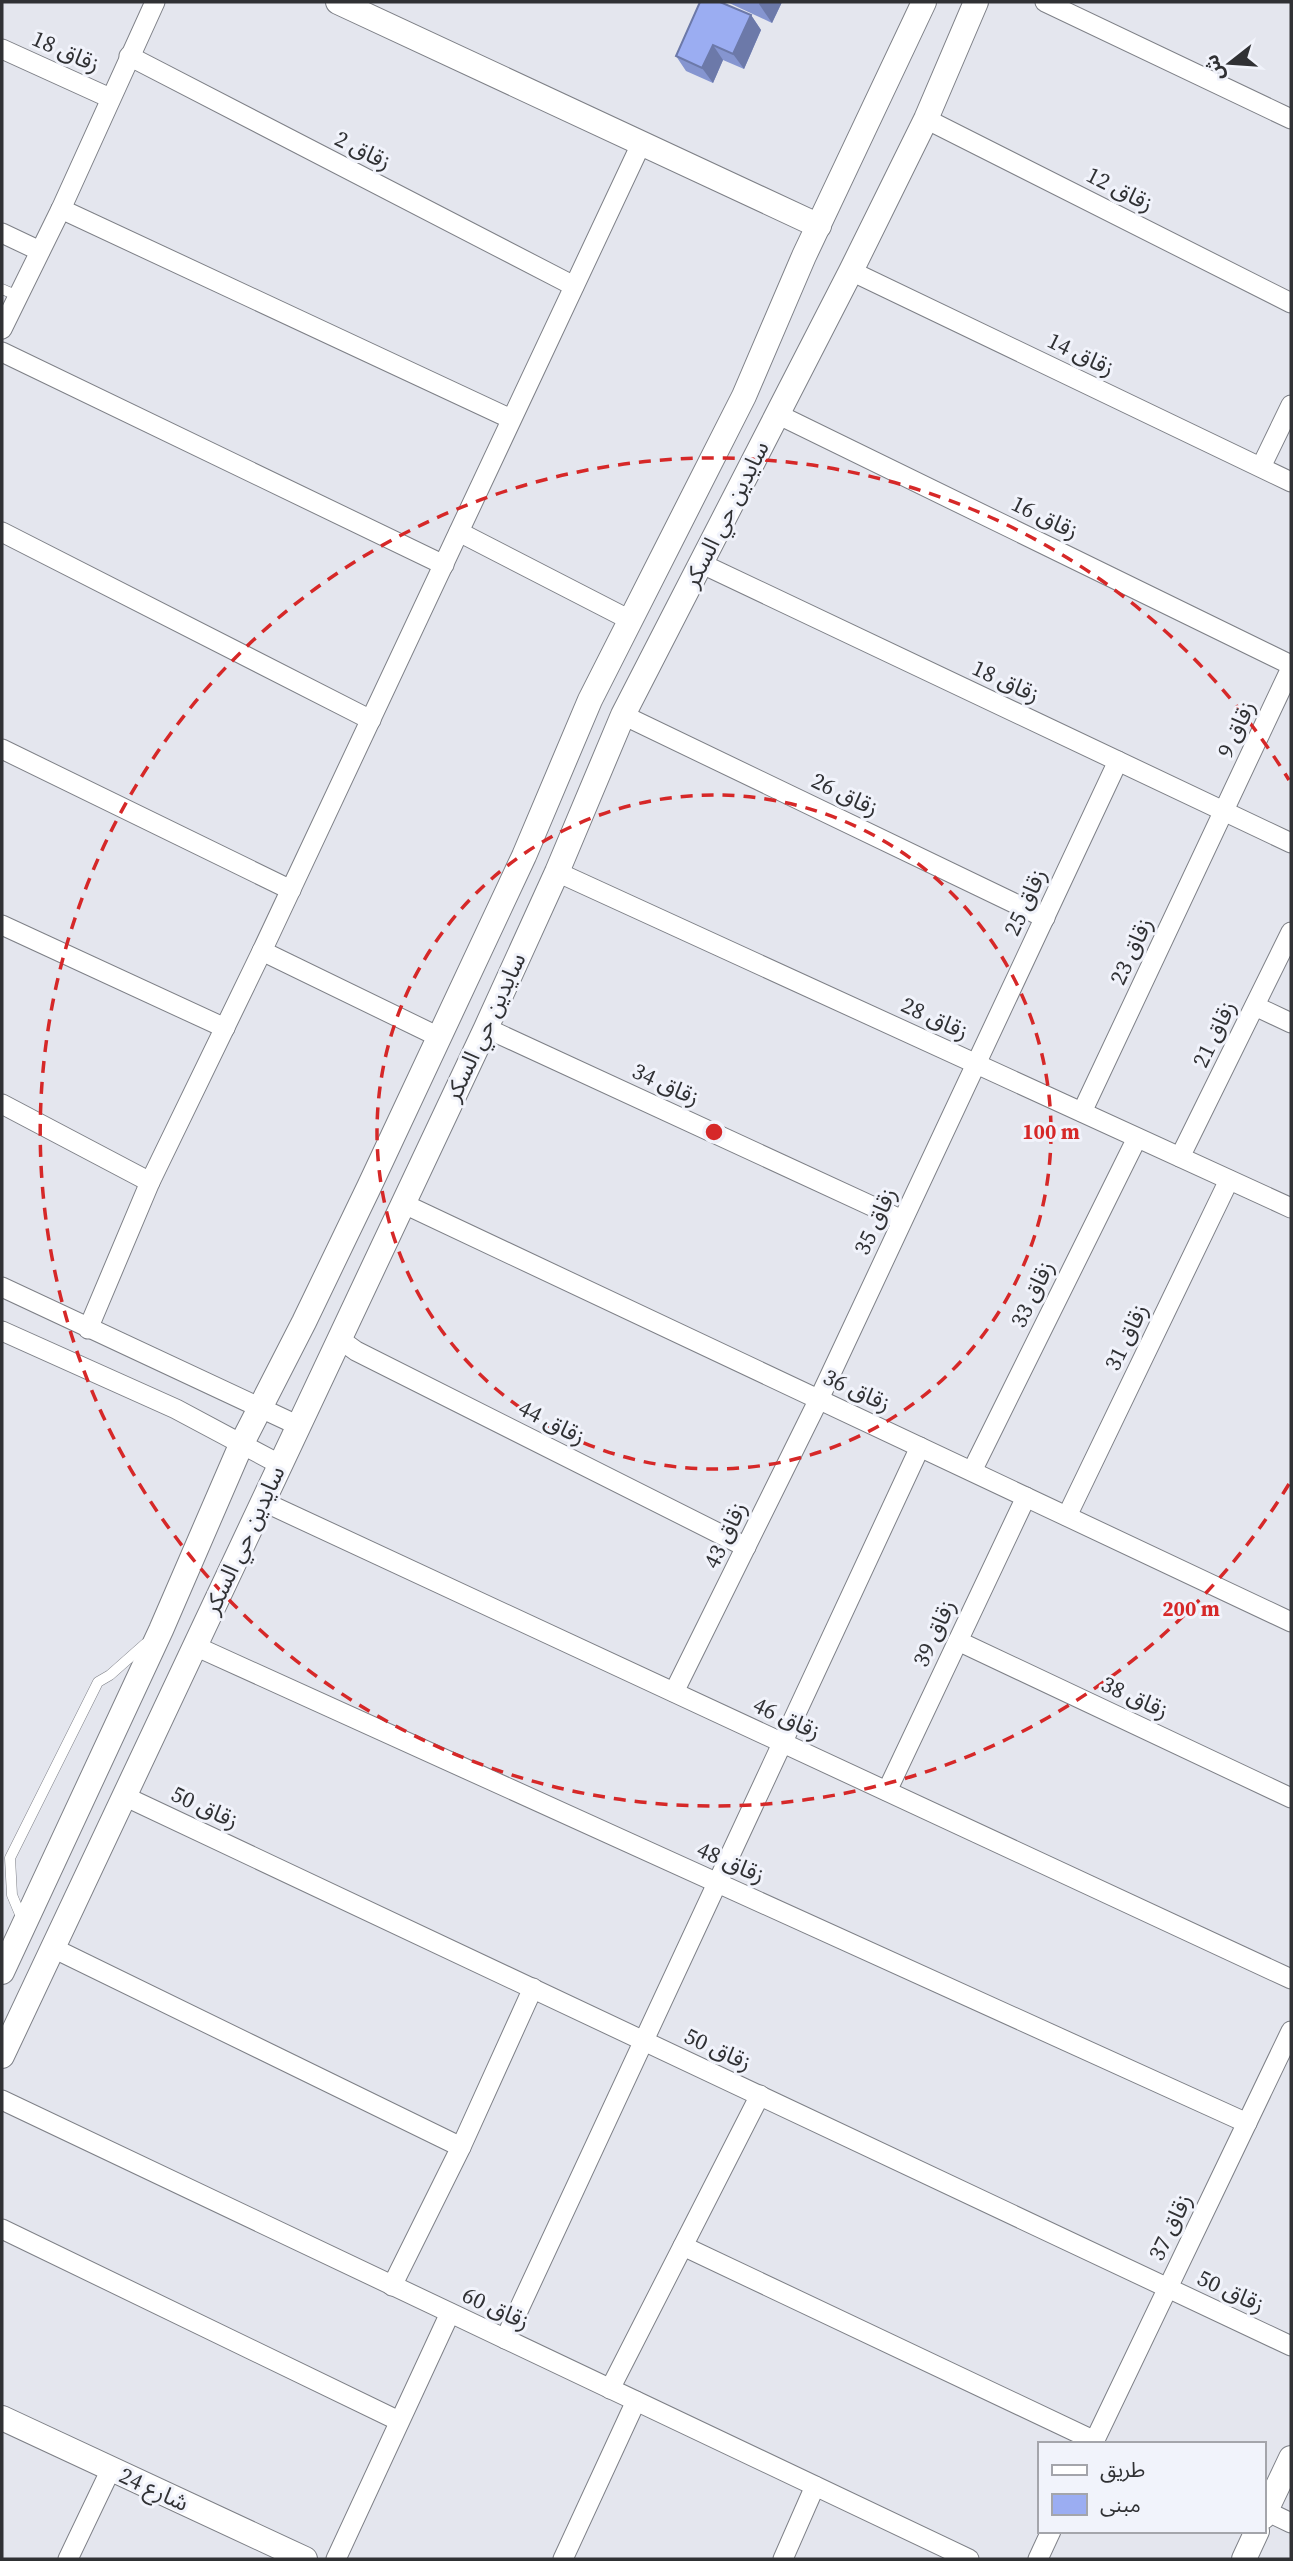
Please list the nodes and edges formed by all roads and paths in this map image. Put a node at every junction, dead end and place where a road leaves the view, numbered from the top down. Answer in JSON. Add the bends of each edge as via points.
{"nodes":[{"id":1,"x":155,"y":2,"type":"edge"},
{"id":2,"x":338,"y":2,"type":"edge"},
{"id":3,"x":924,"y":2,"type":"edge"},
{"id":4,"x":976,"y":2,"type":"edge"},
{"id":5,"x":1045,"y":2,"type":"edge"},
{"id":6,"x":2,"y":49,"type":"edge"},
{"id":7,"x":130,"y":56,"type":"junction"},
{"id":8,"x":110,"y":98,"type":"junction"},
{"id":9,"x":926,"y":119,"type":"junction"},
{"id":10,"x":1291,"y":119,"type":"edge"},
{"id":11,"x":641,"y":144,"type":"junction"},
{"id":12,"x":61,"y":209,"type":"junction"},
{"id":13,"x":819,"y":226,"type":"junction"},
{"id":14,"x":2,"y":233,"type":"edge"},
{"id":15,"x":40,"y":251,"type":"junction"},
{"id":16,"x":851,"y":271,"type":"junction"},
{"id":17,"x":574,"y":286,"type":"junction"},
{"id":18,"x":10,"y":293,"type":"edge"},
{"id":19,"x":1291,"y":303,"type":"edge"},
{"id":20,"x":2,"y":329,"type":"edge"},
{"id":21,"x":2,"y":352,"type":"edge"},
{"id":22,"x":1291,"y":405,"type":"edge"},
{"id":23,"x":777,"y":414,"type":"junction"},
{"id":24,"x":511,"y":419,"type":"junction"},
{"id":25,"x":1261,"y":467,"type":"junction"},
{"id":26,"x":1291,"y":482,"type":"edge"},
{"id":27,"x":2,"y":532,"type":"edge"},
{"id":28,"x":459,"y":532,"type":"junction"},
{"id":29,"x":700,"y":564,"type":"junction"},
{"id":30,"x":444,"y":565,"type":"junction"},
{"id":31,"x":630,"y":620,"type":"junction"},
{"id":32,"x":1291,"y":667,"type":"edge"},
{"id":33,"x":623,"y":715,"type":"junction"},
{"id":34,"x":371,"y":720,"type":"junction"},
{"id":35,"x":2,"y":749,"type":"edge"},
{"id":36,"x":1118,"y":761,"type":"junction"},
{"id":37,"x":1224,"y":811,"type":"junction"},
{"id":38,"x":1291,"y":843,"type":"edge"},
{"id":39,"x":557,"y":872,"type":"junction"},
{"id":40,"x":291,"y":890,"type":"junction"},
{"id":41,"x":1045,"y":918,"type":"junction"},
{"id":42,"x":2,"y":925,"type":"edge"},
{"id":43,"x":1291,"y":932,"type":"edge"},
{"id":44,"x":262,"y":951,"type":"junction"},
{"id":45,"x":1255,"y":1006,"type":"junction"},
{"id":46,"x":1291,"y":1023,"type":"edge"},
{"id":47,"x":225,"y":1028,"type":"junction"},
{"id":48,"x":486,"y":1028,"type":"junction"},
{"id":49,"x":439,"y":1037,"type":"junction"},
{"id":50,"x":977,"y":1064,"type":"junction"},
{"id":51,"x":2,"y":1104,"type":"edge"},
{"id":52,"x":1082,"y":1112,"type":"junction"},
{"id":53,"x":1137,"y":1138,"type":"junction"},
{"id":54,"x":1180,"y":1157,"type":"junction"},
{"id":55,"x":1228,"y":1180,"type":"junction"},
{"id":56,"x":150,"y":1182,"type":"junction"},
{"id":57,"x":402,"y":1203,"type":"junction"},
{"id":58,"x":1291,"y":1208,"type":"edge"},
{"id":59,"x":902,"y":1220,"type":"junction"},
{"id":60,"x":2,"y":1287,"type":"edge"},
{"id":61,"x":88,"y":1329,"type":"junction"},
{"id":62,"x":2,"y":1331,"type":"edge"},
{"id":63,"x":338,"y":1338,"type":"junction"},
{"id":64,"x":819,"y":1399,"type":"junction"},
{"id":65,"x":259,"y":1409,"type":"junction"},
{"id":66,"x":297,"y":1425,"type":"junction"},
{"id":67,"x":241,"y":1444,"type":"junction"},
{"id":68,"x":920,"y":1447,"type":"junction"},
{"id":69,"x":279,"y":1464,"type":"junction"},
{"id":70,"x":972,"y":1471,"type":"junction"},
{"id":71,"x":1026,"y":1497,"type":"junction"},
{"id":72,"x":262,"y":1501,"type":"junction"},
{"id":73,"x":1067,"y":1516,"type":"junction"},
{"id":74,"x":746,"y":1548,"type":"junction"},
{"id":75,"x":1291,"y":1622,"type":"edge"},
{"id":76,"x":162,"y":1630,"type":"junction"},
{"id":77,"x":958,"y":1641,"type":"junction"},
{"id":78,"x":195,"y":1646,"type":"junction"},
{"id":79,"x":674,"y":1692,"type":"junction"},
{"id":80,"x":782,"y":1742,"type":"junction"},
{"id":81,"x":887,"y":1791,"type":"junction"},
{"id":82,"x":124,"y":1796,"type":"junction"},
{"id":83,"x":1291,"y":1798,"type":"edge"},
{"id":84,"x":718,"y":1883,"type":"junction"},
{"id":85,"x":24,"y":1926,"type":"junction"},
{"id":86,"x":53,"y":1948,"type":"junction"},
{"id":87,"x":3,"y":1966,"type":"edge"},
{"id":88,"x":1291,"y":1979,"type":"edge"},
{"id":89,"x":533,"y":1989,"type":"junction"},
{"id":90,"x":1291,"y":2031,"type":"edge"},
{"id":91,"x":645,"y":2042,"type":"junction"},
{"id":92,"x":2,"y":2056,"type":"edge"},
{"id":93,"x":760,"y":2095,"type":"junction"},
{"id":94,"x":2,"y":2100,"type":"edge"},
{"id":95,"x":1247,"y":2123,"type":"junction"},
{"id":96,"x":461,"y":2147,"type":"junction"},
{"id":97,"x":2,"y":2229,"type":"edge"},
{"id":98,"x":683,"y":2246,"type":"junction"},
{"id":99,"x":392,"y":2286,"type":"junction"},
{"id":100,"x":1168,"y":2288,"type":"junction"},
{"id":101,"x":450,"y":2313,"type":"junction"},
{"id":102,"x":505,"y":2339,"type":"junction"},
{"id":103,"x":1291,"y":2346,"type":"edge"},
{"id":104,"x":610,"y":2389,"type":"junction"},
{"id":105,"x":636,"y":2401,"type":"junction"},
{"id":106,"x":2,"y":2418,"type":"edge"},
{"id":107,"x":399,"y":2421,"type":"junction"},
{"id":108,"x":1094,"y":2442,"type":"edge"},
{"id":109,"x":1291,"y":2458,"type":"edge"},
{"id":110,"x":111,"y":2469,"type":"junction"},
{"id":111,"x":816,"y":2486,"type":"junction"},
{"id":112,"x":1265,"y":2514,"type":"edge"},
{"id":113,"x":1265,"y":2520,"type":"edge"},
{"id":114,"x":1291,"y":2523,"type":"edge"},
{"id":115,"x":1050,"y":2533,"type":"edge"},
{"id":116,"x":1256,"y":2533,"type":"edge"},
{"id":117,"x":68,"y":2559,"type":"edge"},
{"id":118,"x":305,"y":2559,"type":"edge"},
{"id":119,"x":336,"y":2559,"type":"edge"},
{"id":120,"x":563,"y":2559,"type":"edge"},
{"id":121,"x":783,"y":2559,"type":"edge"},
{"id":122,"x":969,"y":2559,"type":"edge"},
{"id":123,"x":1038,"y":2559,"type":"edge"},
{"id":124,"x":1244,"y":2559,"type":"edge"}],
"edges":[{"from":1,"to":7,"type":"street"},
{"from":2,"to":11,"type":"street"},
{"from":3,"to":13,"type":"street","name":"سايدين حي السكر"},
{"from":4,"to":9,"type":"street","name":"سايدين حي السكر"},
{"from":5,"to":10,"type":"street"},
{"from":6,"to":8,"type":"street","name":"زقاق 18"},
{"from":7,"to":8,"type":"street"},
{"from":7,"to":17,"type":"street","name":"زقاق 2"},
{"from":8,"to":12,"type":"street"},
{"from":9,"to":16,"type":"street","name":"سايدين حي السكر"},
{"from":9,"to":19,"type":"street","name":"زقاق 12"},
{"from":11,"to":13,"type":"street"},
{"from":11,"to":17,"type":"street"},
{"from":12,"to":15,"type":"street"},
{"from":12,"to":24,"type":"street"},
{"from":13,"to":31,"type":"street","name":"سايدين حي السكر","via":[[744,396]]},
{"from":14,"to":15,"type":"street"},
{"from":15,"to":18,"type":"street"},
{"from":16,"to":23,"type":"street","name":"سايدين حي السكر"},
{"from":16,"to":25,"type":"street","name":"زقاق 14"},
{"from":17,"to":24,"type":"street"},
{"from":18,"to":20,"type":"street"},
{"from":21,"to":30,"type":"street"},
{"from":22,"to":25,"type":"street"},
{"from":23,"to":29,"type":"street","name":"سايدين حي السكر"},
{"from":23,"to":32,"type":"street","name":"زقاق 16"},
{"from":24,"to":28,"type":"street"},
{"from":25,"to":26,"type":"street","name":"زقاق 14"},
{"from":27,"to":34,"type":"street"},
{"from":28,"to":30,"type":"street"},
{"from":28,"to":31,"type":"street"},
{"from":29,"to":33,"type":"street","name":"سايدين حي السكر"},
{"from":29,"to":36,"type":"street","name":"زقاق 18"},
{"from":30,"to":34,"type":"street"},
{"from":31,"to":49,"type":"street","name":"سايدين حي السكر"},
{"from":32,"to":37,"type":"street","name":"زقاق 9"},
{"from":33,"to":39,"type":"street","name":"سايدين حي السكر"},
{"from":33,"to":41,"type":"street","name":"زقاق 26"},
{"from":34,"to":40,"type":"street"},
{"from":35,"to":40,"type":"street"},
{"from":36,"to":37,"type":"street","name":"زقاق 18"},
{"from":36,"to":41,"type":"street","name":"زقاق 25"},
{"from":37,"to":38,"type":"street","name":"زقاق 18"},
{"from":37,"to":52,"type":"street","name":"زقاق 23"},
{"from":39,"to":48,"type":"street","name":"سايدين حي السكر"},
{"from":39,"to":50,"type":"street","name":"زقاق 28"},
{"from":40,"to":44,"type":"street"},
{"from":41,"to":50,"type":"street","name":"زقاق 25"},
{"from":42,"to":47,"type":"street"},
{"from":43,"to":45,"type":"street","name":"زقاق 21"},
{"from":44,"to":47,"type":"street"},
{"from":44,"to":49,"type":"street"},
{"from":45,"to":46,"type":"street"},
{"from":45,"to":54,"type":"street","name":"زقاق 21"},
{"from":47,"to":56,"type":"street"},
{"from":48,"to":57,"type":"street","name":"سايدين حي السكر"},
{"from":48,"to":59,"type":"street","name":"زقاق 34"},
{"from":49,"to":65,"type":"street","name":"سايدين حي السكر"},
{"from":50,"to":52,"type":"street","name":"زقاق 28"},
{"from":50,"to":59,"type":"street","name":"زقاق 35"},
{"from":51,"to":56,"type":"street"},
{"from":52,"to":53,"type":"street","name":"زقاق 28"},
{"from":53,"to":54,"type":"street","name":"زقاق 28"},
{"from":53,"to":70,"type":"street","name":"زقاق 33"},
{"from":54,"to":55,"type":"street","name":"زقاق 28"},
{"from":55,"to":58,"type":"street","name":"زقاق 28"},
{"from":55,"to":73,"type":"street","name":"زقاق 31"},
{"from":56,"to":61,"type":"street"},
{"from":57,"to":63,"type":"street","name":"سايدين حي السكر"},
{"from":57,"to":64,"type":"street","name":"زقاق 36"},
{"from":59,"to":64,"type":"street","name":"زقاق 35"},
{"from":60,"to":61,"type":"street"},
{"from":61,"to":65,"type":"street"},
{"from":62,"to":67,"type":"street","via":[[176,1409]]},
{"from":63,"to":66,"type":"street","name":"سايدين حي السكر"},
{"from":63,"to":74,"type":"street","name":"زقاق 44"},
{"from":64,"to":68,"type":"street","name":"زقاق 36"},
{"from":64,"to":74,"type":"street","name":"زقاق 43"},
{"from":65,"to":66,"type":"street"},
{"from":65,"to":67,"type":"street","name":"سايدين حي السكر"},
{"from":66,"to":69,"type":"street","name":"سايدين حي السكر"},
{"from":67,"to":69,"type":"street"},
{"from":67,"to":76,"type":"street","name":"سايدين حي السكر"},
{"from":68,"to":70,"type":"street","name":"زقاق 36"},
{"from":68,"to":80,"type":"street"},
{"from":69,"to":72,"type":"street","name":"سايدين حي السكر"},
{"from":70,"to":71,"type":"street","name":"زقاق 36"},
{"from":71,"to":73,"type":"street","name":"زقاق 36"},
{"from":71,"to":77,"type":"street","name":"زقاق 39"},
{"from":72,"to":78,"type":"street","name":"سايدين حي السكر"},
{"from":72,"to":79,"type":"street","name":"زقاق 46"},
{"from":73,"to":75,"type":"street","name":"زقاق 36"},
{"from":74,"to":79,"type":"street","name":"زقاق 43"},
{"from":76,"to":85,"type":"street","name":"سايدين حي السكر"},
{"from":76,"to":85,"type":"lane","via":[[98,1682],[10,1858],[12,1895]]},
{"from":77,"to":81,"type":"street","name":"زقاق 39"},
{"from":77,"to":83,"type":"street","name":"زقاق 38"},
{"from":78,"to":82,"type":"street","name":"سايدين حي السكر"},
{"from":78,"to":84,"type":"street","name":"زقاق 48"},
{"from":79,"to":80,"type":"street","name":"زقاق 46"},
{"from":80,"to":81,"type":"street","name":"زقاق 46"},
{"from":80,"to":84,"type":"street"},
{"from":81,"to":88,"type":"street","name":"زقاق 46"},
{"from":82,"to":86,"type":"street","name":"سايدين حي السكر"},
{"from":82,"to":89,"type":"street","name":"زقاق 50"},
{"from":84,"to":91,"type":"street"},
{"from":84,"to":95,"type":"street","name":"زقاق 48"},
{"from":85,"to":87,"type":"street","name":"سايدين حي السكر"},
{"from":86,"to":92,"type":"street","name":"سايدين حي السكر"},
{"from":86,"to":96,"type":"street"},
{"from":89,"to":91,"type":"street","name":"زقاق 50"},
{"from":89,"to":96,"type":"street"},
{"from":90,"to":95,"type":"street","name":"زقاق 37"},
{"from":91,"to":93,"type":"street","name":"زقاق 50"},
{"from":91,"to":102,"type":"street"},
{"from":93,"to":98,"type":"street"},
{"from":93,"to":100,"type":"street","name":"زقاق 50"},
{"from":94,"to":99,"type":"street","name":"زقاق 60"},
{"from":95,"to":100,"type":"street","name":"زقاق 37"},
{"from":96,"to":99,"type":"street"},
{"from":97,"to":107,"type":"street"},
{"from":98,"to":104,"type":"street"},
{"from":98,"to":108,"type":"street"},
{"from":99,"to":101,"type":"street","name":"زقاق 60"},
{"from":100,"to":103,"type":"street","name":"زقاق 50"},
{"from":100,"to":108,"type":"street","name":"زقاق 37"},
{"from":101,"to":102,"type":"street","name":"زقاق 60"},
{"from":101,"to":107,"type":"street"},
{"from":102,"to":104,"type":"street","name":"زقاق 60"},
{"from":104,"to":105,"type":"street","name":"زقاق 60"},
{"from":105,"to":111,"type":"street","name":"زقاق 60"},
{"from":105,"to":120,"type":"street"},
{"from":106,"to":110,"type":"street","name":"شارع 24"},
{"from":107,"to":119,"type":"street"},
{"from":109,"to":112,"type":"street"},
{"from":110,"to":117,"type":"street"},
{"from":110,"to":118,"type":"street","name":"شارع 24"},
{"from":111,"to":121,"type":"street"},
{"from":111,"to":122,"type":"street","name":"زقاق 60"},
{"from":113,"to":114,"type":"street"},
{"from":115,"to":123,"type":"street"},
{"from":116,"to":124,"type":"street"}]}
